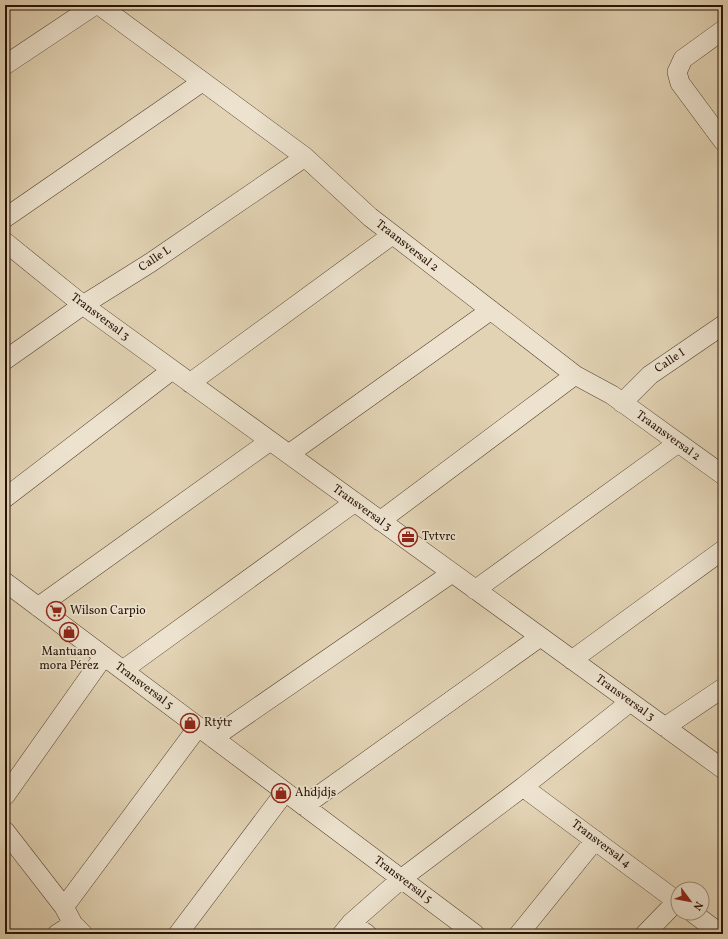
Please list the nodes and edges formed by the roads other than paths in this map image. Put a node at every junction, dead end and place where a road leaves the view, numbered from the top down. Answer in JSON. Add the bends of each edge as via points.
{"nodes":[{"id":1,"x":95,"y":5,"type":"edge"},
{"id":2,"x":99,"y":5,"type":"edge"},
{"id":3,"x":723,"y":30,"type":"edge"},
{"id":4,"x":5,"y":65,"type":"edge"},
{"id":5,"x":202,"y":82,"type":"junction"},
{"id":6,"x":718,"y":134,"type":"edge"},
{"id":7,"x":305,"y":157,"type":"junction"},
{"id":8,"x":5,"y":218,"type":"edge"},
{"id":9,"x":392,"y":235,"type":"junction"},
{"id":10,"x":5,"y":242,"type":"edge"},
{"id":11,"x":83,"y":305,"type":"junction"},
{"id":12,"x":491,"y":310,"type":"junction"},
{"id":13,"x":723,"y":325,"type":"edge"},
{"id":14,"x":5,"y":360,"type":"edge"},
{"id":15,"x":172,"y":370,"type":"junction"},
{"id":16,"x":575,"y":375,"type":"junction"},
{"id":17,"x":190,"y":383,"type":"junction"},
{"id":18,"x":622,"y":403,"type":"junction"},
{"id":19,"x":270,"y":441,"type":"junction"},
{"id":20,"x":678,"y":443,"type":"junction"},
{"id":21,"x":289,"y":454,"type":"junction"},
{"id":22,"x":723,"y":474,"type":"edge"},
{"id":23,"x":5,"y":498,"type":"edge"},
{"id":24,"x":355,"y":502,"type":"junction"},
{"id":25,"x":380,"y":521,"type":"junction"},
{"id":26,"x":723,"y":550,"type":"edge"},
{"id":27,"x":452,"y":573,"type":"junction"},
{"id":28,"x":5,"y":582,"type":"edge"},
{"id":29,"x":475,"y":590,"type":"junction"},
{"id":30,"x":38,"y":607,"type":"junction"},
{"id":31,"x":540,"y":637,"type":"junction"},
{"id":32,"x":104,"y":656,"type":"junction"},
{"id":33,"x":572,"y":660,"type":"junction"},
{"id":34,"x":123,"y":670,"type":"junction"},
{"id":35,"x":723,"y":688,"type":"edge"},
{"id":36,"x":630,"y":702,"type":"junction"},
{"id":37,"x":198,"y":727,"type":"junction"},
{"id":38,"x":665,"y":727,"type":"junction"},
{"id":39,"x":213,"y":738,"type":"junction"},
{"id":40,"x":723,"y":769,"type":"edge"},
{"id":41,"x":523,"y":787,"type":"junction"},
{"id":42,"x":285,"y":792,"type":"junction"},
{"id":43,"x":5,"y":796,"type":"edge"},
{"id":44,"x":304,"y":806,"type":"junction"},
{"id":45,"x":5,"y":831,"type":"edge"},
{"id":46,"x":595,"y":840,"type":"junction"},
{"id":47,"x":401,"y":879,"type":"junction"},
{"id":48,"x":670,"y":896,"type":"edge"},
{"id":49,"x":64,"y":906,"type":"junction"},
{"id":50,"x":670,"y":908,"type":"edge"},
{"id":51,"x":704,"y":921,"type":"edge"},
{"id":52,"x":346,"y":928,"type":"edge"},
{"id":53,"x":71,"y":931,"type":"edge"},
{"id":54,"x":178,"y":934,"type":"edge"},
{"id":55,"x":367,"y":934,"type":"edge"},
{"id":56,"x":475,"y":934,"type":"edge"},
{"id":57,"x":519,"y":934,"type":"edge"},
{"id":58,"x":645,"y":934,"type":"edge"},
{"id":59,"x":721,"y":934,"type":"edge"}],
"edges":[{"from":1,"to":4,"type":"street"},
{"from":2,"to":5,"type":"street","name":"Traansversal 2"},
{"from":3,"to":6,"type":"street","via":[[684,59],[677,72],[680,83]]},
{"from":5,"to":7,"type":"street","name":"Traansversal 2"},
{"from":5,"to":8,"type":"street"},
{"from":7,"to":9,"type":"street","name":"Traansversal 2"},
{"from":7,"to":11,"type":"street","name":"Calle L","via":[[150,263]]},
{"from":9,"to":12,"type":"street","name":"Traansversal 2"},
{"from":9,"to":17,"type":"street"},
{"from":10,"to":11,"type":"street","name":"Transversal 3"},
{"from":11,"to":14,"type":"street","name":"Calle L"},
{"from":11,"to":15,"type":"street","name":"Transversal 3"},
{"from":12,"to":16,"type":"street","name":"Traansversal 2"},
{"from":12,"to":21,"type":"street"},
{"from":13,"to":18,"type":"street","name":"Calle I","via":[[650,375]]},
{"from":15,"to":17,"type":"street","name":"Transversal 3"},
{"from":15,"to":23,"type":"street"},
{"from":16,"to":18,"type":"street","name":"Traansversal 2"},
{"from":16,"to":25,"type":"street"},
{"from":17,"to":19,"type":"street","name":"Transversal 3"},
{"from":18,"to":20,"type":"street","name":"Traansversal 2"},
{"from":19,"to":21,"type":"street","name":"Transversal 3"},
{"from":19,"to":30,"type":"street"},
{"from":20,"to":22,"type":"street","name":"Traansversal 2"},
{"from":20,"to":29,"type":"street"},
{"from":21,"to":24,"type":"street","name":"Transversal 3"},
{"from":24,"to":25,"type":"street","name":"Transversal 3"},
{"from":24,"to":34,"type":"street"},
{"from":25,"to":27,"type":"street","name":"Transversal 3"},
{"from":26,"to":33,"type":"street"},
{"from":27,"to":29,"type":"street","name":"Transversal 3"},
{"from":27,"to":39,"type":"street"},
{"from":28,"to":30,"type":"street","name":"Transversal 5"},
{"from":29,"to":31,"type":"street","name":"Transversal 3"},
{"from":30,"to":32,"type":"street","name":"Transversal 5"},
{"from":31,"to":33,"type":"street","name":"Transversal 3"},
{"from":31,"to":44,"type":"street"},
{"from":32,"to":34,"type":"street","name":"Transversal 5"},
{"from":32,"to":43,"type":"street"},
{"from":33,"to":36,"type":"street","name":"Transversal 3"},
{"from":34,"to":37,"type":"street","name":"Transversal 5"},
{"from":35,"to":38,"type":"street"},
{"from":36,"to":38,"type":"street","name":"Transversal 3"},
{"from":36,"to":41,"type":"street"},
{"from":37,"to":39,"type":"street","name":"Transversal 5"},
{"from":37,"to":49,"type":"street"},
{"from":38,"to":40,"type":"street","name":"Transversal 3"},
{"from":39,"to":42,"type":"street","name":"Transversal 5"},
{"from":41,"to":46,"type":"street","name":"Transversal 4"},
{"from":41,"to":47,"type":"street"},
{"from":42,"to":44,"type":"street","name":"Transversal 5"},
{"from":42,"to":54,"type":"street"},
{"from":44,"to":47,"type":"street","name":"Transversal 5"},
{"from":45,"to":49,"type":"street"},
{"from":46,"to":48,"type":"street","name":"Transversal 4"},
{"from":46,"to":57,"type":"street"},
{"from":47,"to":52,"type":"street"},
{"from":47,"to":56,"type":"street","name":"Transversal 5"},
{"from":49,"to":53,"type":"street"},
{"from":50,"to":58,"type":"street"},
{"from":51,"to":59,"type":"street"},
{"from":52,"to":55,"type":"street"}]}
